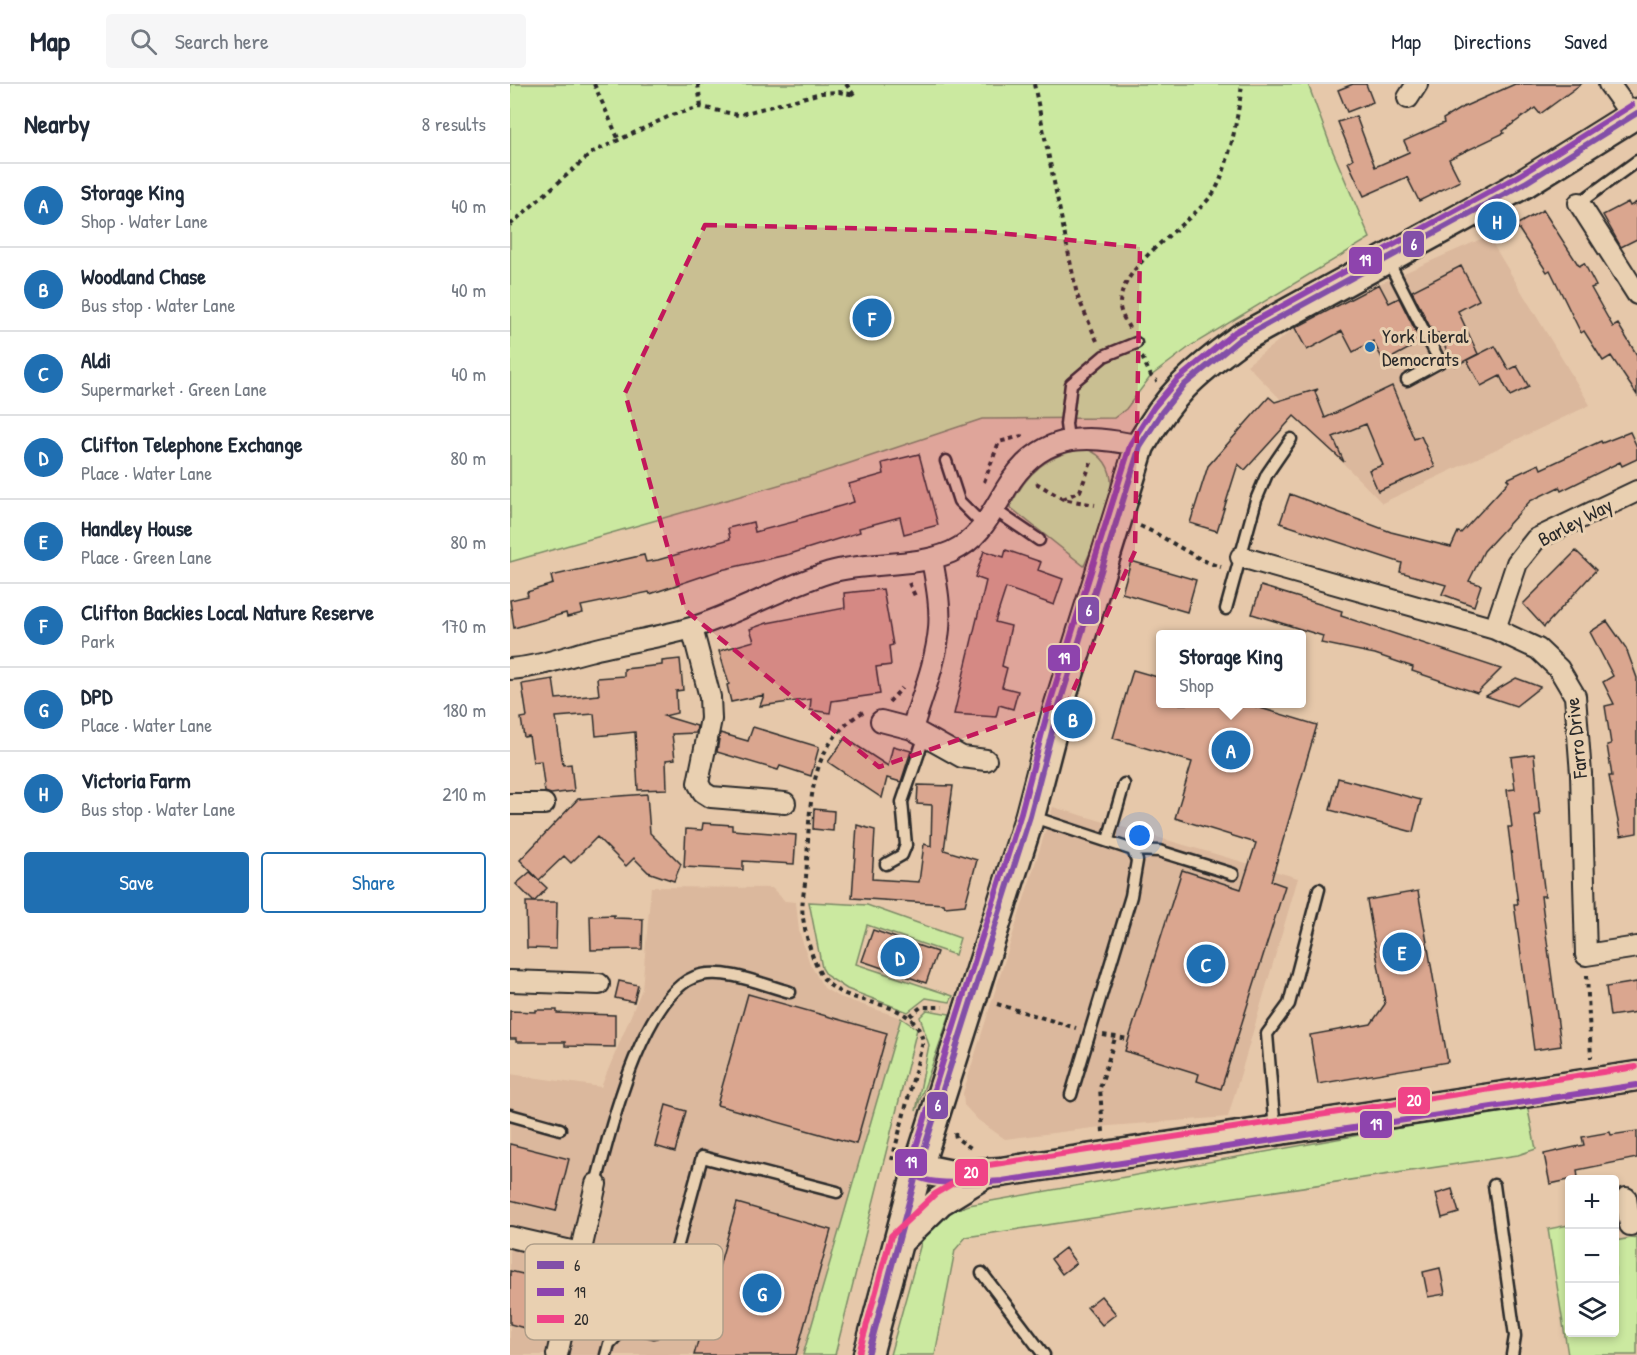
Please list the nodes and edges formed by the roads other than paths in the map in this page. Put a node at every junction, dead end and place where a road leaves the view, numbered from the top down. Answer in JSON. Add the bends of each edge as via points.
{"nodes":[{"id":1,"x":1609,"y":84,"type":"edge"},
{"id":2,"x":1634,"y":114,"type":"edge"},
{"id":3,"x":1637,"y":161,"type":"edge"},
{"id":4,"x":1579,"y":203,"type":"joint"},
{"id":5,"x":1387,"y":259,"type":"junction"},
{"id":6,"x":1637,"y":294,"type":"edge"},
{"id":7,"x":1136,"y":343,"type":"road end"},
{"id":8,"x":1407,"y":380,"type":"dead end"},
{"id":9,"x":1068,"y":439,"type":"junction"},
{"id":10,"x":1291,"y":439,"type":"dead end"},
{"id":11,"x":1140,"y":446,"type":"junction"},
{"id":12,"x":946,"y":461,"type":"dead end"},
{"id":13,"x":1637,"y":491,"type":"edge"},
{"id":14,"x":990,"y":518,"type":"junction"},
{"id":15,"x":1039,"y":540,"type":"dead end"},
{"id":16,"x":1240,"y":557,"type":"junction"},
{"id":17,"x":932,"y":559,"type":"junction"},
{"id":18,"x":1226,"y":609,"type":"dead end"},
{"id":19,"x":692,"y":628,"type":"junction"},
{"id":20,"x":1495,"y":629,"type":"junction"},
{"id":21,"x":510,"y":669,"type":"edge"},
{"id":22,"x":878,"y":712,"type":"road end"},
{"id":23,"x":919,"y":732,"type":"junction"},
{"id":24,"x":986,"y":760,"type":"dead end"},
{"id":25,"x":1124,"y":784,"type":"dead end"},
{"id":26,"x":784,"y":802,"type":"dead end"},
{"id":27,"x":510,"y":804,"type":"edge"},
{"id":28,"x":544,"y":804,"type":"dead end"},
{"id":29,"x":1030,"y":816,"type":"junction"},
{"id":30,"x":1108,"y":840,"type":"junction"},
{"id":31,"x":1133,"y":850,"type":"junction"},
{"id":32,"x":886,"y":864,"type":"dead end"},
{"id":33,"x":1233,"y":874,"type":"dead end"},
{"id":34,"x":1318,"y":889,"type":"dead end"},
{"id":35,"x":1637,"y":947,"type":"edge"},
{"id":36,"x":510,"y":981,"type":"edge"},
{"id":37,"x":599,"y":984,"type":"dead end"},
{"id":38,"x":790,"y":992,"type":"dead end"},
{"id":39,"x":1637,"y":1076,"type":"edge"},
{"id":40,"x":1071,"y":1095,"type":"dead end"},
{"id":41,"x":510,"y":1115,"type":"edge"},
{"id":42,"x":560,"y":1129,"type":"dead end"},
{"id":43,"x":1275,"y":1131,"type":"junction"},
{"id":44,"x":904,"y":1166,"type":"junction"},
{"id":45,"x":985,"y":1174,"type":"junction"},
{"id":46,"x":596,"y":1184,"type":"joint"},
{"id":47,"x":1494,"y":1185,"type":"dead end"},
{"id":48,"x":837,"y":1192,"type":"dead end"},
{"id":49,"x":1626,"y":1198,"type":"edge"},
{"id":50,"x":1630,"y":1225,"type":"dead end"},
{"id":51,"x":510,"y":1237,"type":"edge"},
{"id":52,"x":898,"y":1241,"type":"junction"},
{"id":53,"x":541,"y":1244,"type":"edge"},
{"id":54,"x":582,"y":1244,"type":"edge"},
{"id":55,"x":678,"y":1244,"type":"edge"},
{"id":56,"x":981,"y":1273,"type":"dead end"},
{"id":57,"x":560,"y":1340,"type":"edge"},
{"id":58,"x":613,"y":1340,"type":"edge"},
{"id":59,"x":557,"y":1355,"type":"edge"},
{"id":60,"x":606,"y":1355,"type":"edge"},
{"id":61,"x":868,"y":1355,"type":"edge"},
{"id":62,"x":1044,"y":1355,"type":"edge"},
{"id":63,"x":1512,"y":1355,"type":"edge"}],
"edges":[{"from":1,"to":2,"type":"street"},
{"from":2,"to":5,"type":"street","via":[[1525,183]]},
{"from":3,"to":4,"type":"lane"},
{"from":4,"to":6,"type":"street"},
{"from":5,"to":8,"type":"lane","via":[[1440,362]]},
{"from":5,"to":11,"type":"street","via":[[1240,339],[1204,366],[1173,394]]},
{"from":7,"to":9,"type":"lane","via":[[1104,356],[1071,384]]},
{"from":9,"to":11,"type":"street","via":[[1098,438]]},
{"from":9,"to":14,"type":"street","via":[[1033,455],[1017,471]]},
{"from":10,"to":16,"type":"lane","via":[[1267,474]]},
{"from":11,"to":29,"type":"street","via":[[1058,709]]},
{"from":12,"to":14,"type":"lane","via":[[959,501]]},
{"from":13,"to":20,"type":"street","name":"Barley Way","via":[[1536,539],[1517,563]]},
{"from":14,"to":15,"type":"lane"},
{"from":14,"to":17,"type":"street","via":[[961,546]]},
{"from":16,"to":18,"type":"lane"},
{"from":16,"to":20,"type":"street","name":"Farro Drive"},
{"from":17,"to":19,"type":"street","via":[[832,572]]},
{"from":17,"to":23,"type":"street","via":[[939,627]]},
{"from":19,"to":21,"type":"street"},
{"from":19,"to":26,"type":"street","via":[[710,697],[711,719],[698,783],[702,792],[711,797]]},
{"from":20,"to":35,"type":"street","name":"Farro Drive","via":[[1538,649],[1559,669],[1575,696],[1586,955]]},
{"from":22,"to":23,"type":"street"},
{"from":23,"to":24,"type":"street","via":[[949,752]]},
{"from":23,"to":32,"type":"lane","via":[[902,802],[906,845],[902,855]]},
{"from":25,"to":30,"type":"lane"},
{"from":27,"to":28,"type":"street"},
{"from":29,"to":30,"type":"lane"},
{"from":29,"to":44,"type":"street","via":[[969,1012]]},
{"from":30,"to":31,"type":"lane"},
{"from":31,"to":33,"type":"lane","via":[[1159,851]]},
{"from":31,"to":40,"type":"lane","via":[[1137,861],[1131,896]]},
{"from":34,"to":43,"type":"lane","via":[[1289,1004],[1267,1034]]},
{"from":36,"to":37,"type":"street"},
{"from":38,"to":46,"type":"lane","via":[[717,973],[689,980],[662,1005],[633,1061]]},
{"from":39,"to":43,"type":"street"},
{"from":41,"to":42,"type":"lane"},
{"from":43,"to":45,"type":"street"},
{"from":44,"to":45,"type":"street","via":[[952,1175]]},
{"from":44,"to":52,"type":"street"},
{"from":45,"to":52,"type":"street","via":[[940,1201]]},
{"from":46,"to":54,"type":"street"},
{"from":47,"to":63,"type":"lane","via":[[1515,1336]]},
{"from":48,"to":55,"type":"lane","via":[[702,1157]]},
{"from":49,"to":50,"type":"street"},
{"from":51,"to":53,"type":"street"},
{"from":52,"to":61,"type":"street"},
{"from":56,"to":62,"type":"lane"},
{"from":57,"to":59,"type":"street"},
{"from":58,"to":60,"type":"lane"}]}
